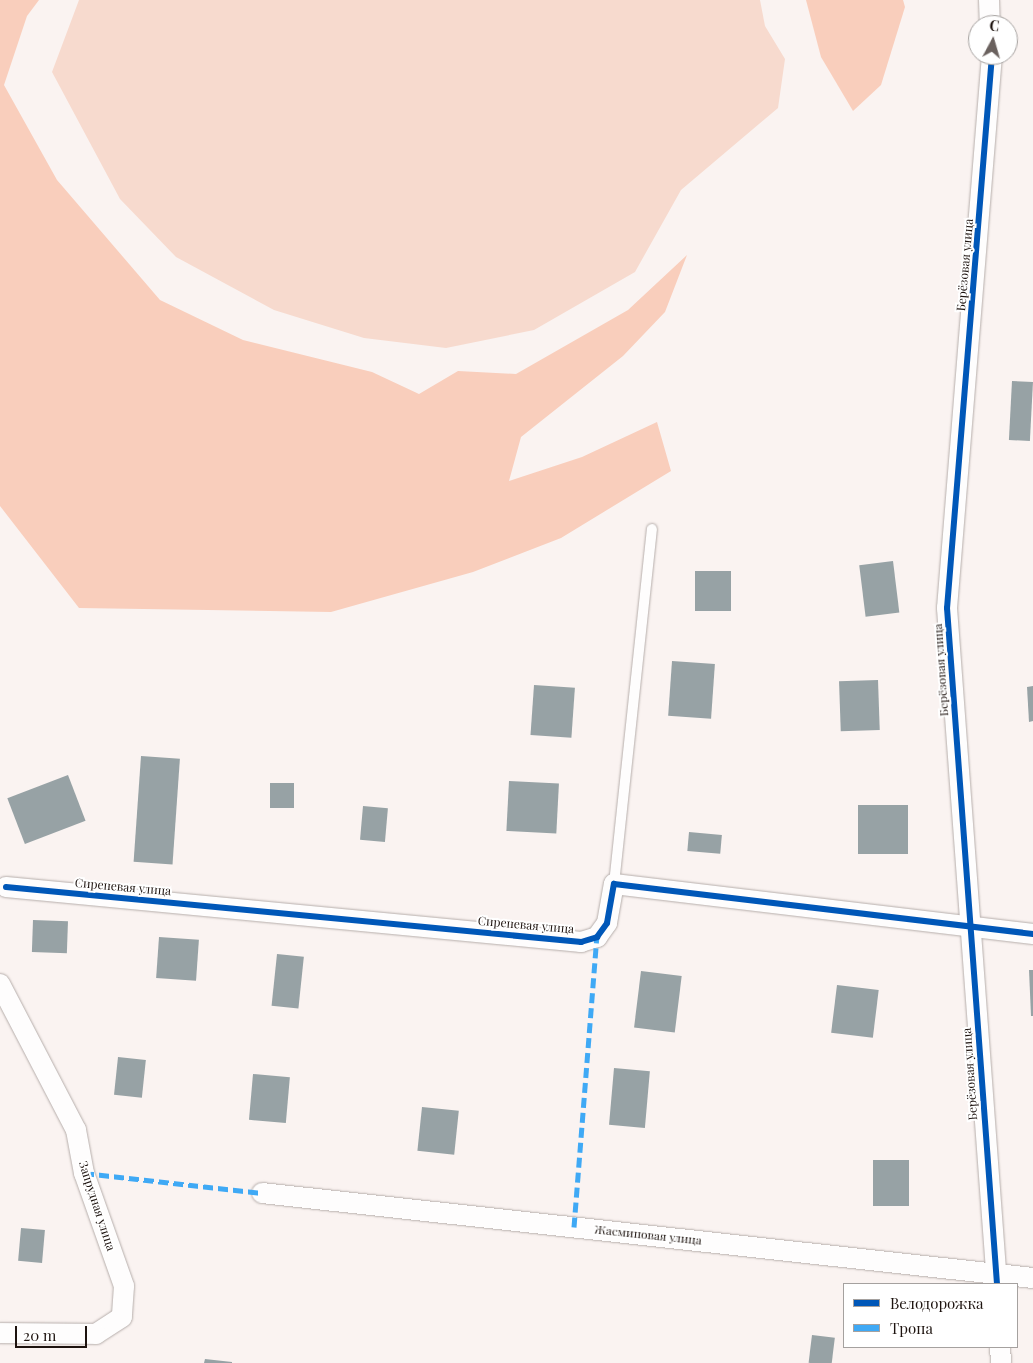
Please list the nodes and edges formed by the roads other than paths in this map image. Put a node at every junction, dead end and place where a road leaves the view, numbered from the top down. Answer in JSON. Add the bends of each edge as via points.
{"nodes":[{"id":1,"x":989,"y":0,"type":"edge"},
{"id":2,"x":990,"y":15,"type":"edge"},
{"id":3,"x":991,"y":65,"type":"edge"},
{"id":4,"x":652,"y":529,"type":"dead end"},
{"id":5,"x":614,"y":884,"type":"junction"},
{"id":6,"x":6,"y":887,"type":"dead end"},
{"id":7,"x":971,"y":928,"type":"junction"},
{"id":8,"x":1033,"y":934,"type":"edge"},
{"id":9,"x":0,"y":984,"type":"edge"},
{"id":10,"x":262,"y":1193,"type":"dead end"},
{"id":11,"x":1033,"y":1278,"type":"edge"},
{"id":12,"x":996,"y":1279,"type":"edge"},
{"id":13,"x":0,"y":1333,"type":"edge"},
{"id":14,"x":1000,"y":1348,"type":"edge"},
{"id":15,"x":1001,"y":1363,"type":"edge"}],
"edges":[{"from":1,"to":2,"type":"street"},
{"from":3,"to":7,"type":"street","name":"Берёзовая улица","via":[[947,608]]},
{"from":4,"to":5,"type":"lane"},
{"from":5,"to":6,"type":"street","name":"Сиреневая улица","via":[[607,923],[598,937],[581,942]]},
{"from":5,"to":7,"type":"street"},
{"from":7,"to":8,"type":"street"},
{"from":7,"to":12,"type":"street","name":"Берёзовая улица"},
{"from":9,"to":13,"type":"street","name":"Запрудная улица","via":[[76,1130],[84,1173],[124,1286],[122,1317],[96,1334]]},
{"from":10,"to":12,"type":"street","name":"Жасминовая улица"},
{"from":11,"to":12,"type":"street","name":"Жасминовая улица"},
{"from":14,"to":15,"type":"street"}]}
